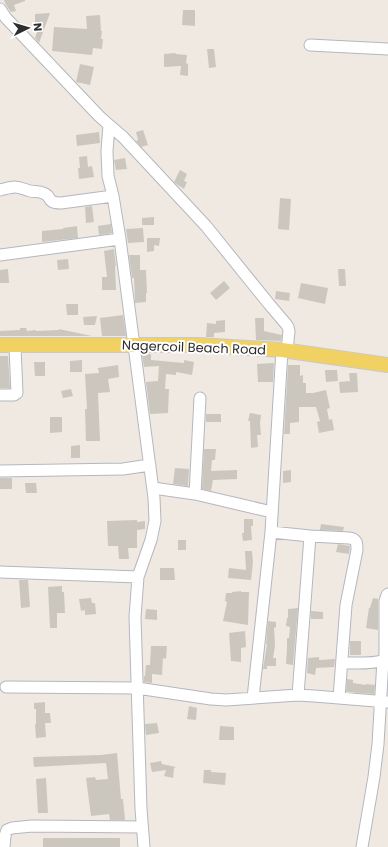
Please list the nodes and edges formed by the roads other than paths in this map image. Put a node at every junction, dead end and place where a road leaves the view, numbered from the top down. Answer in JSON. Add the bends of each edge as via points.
{"nodes":[{"id":1,"x":0,"y":9,"type":"edge"},
{"id":2,"x":310,"y":45,"type":"dead end"},
{"id":3,"x":388,"y":49,"type":"edge"},
{"id":4,"x":109,"y":125,"type":"junction"},
{"id":5,"x":0,"y":190,"type":"edge"},
{"id":6,"x":113,"y":196,"type":"junction"},
{"id":7,"x":120,"y":239,"type":"junction"},
{"id":8,"x":0,"y":254,"type":"edge"},
{"id":9,"x":134,"y":345,"type":"junction"},
{"id":10,"x":0,"y":346,"type":"edge"},
{"id":11,"x":15,"y":346,"type":"junction"},
{"id":12,"x":284,"y":351,"type":"junction"},
{"id":13,"x":388,"y":365,"type":"edge"},
{"id":14,"x":0,"y":395,"type":"edge"},
{"id":15,"x":200,"y":398,"type":"dead end"},
{"id":16,"x":150,"y":465,"type":"junction"},
{"id":17,"x":0,"y":471,"type":"edge"},
{"id":18,"x":153,"y":488,"type":"junction"},
{"id":19,"x":195,"y":494,"type":"junction"},
{"id":20,"x":272,"y":512,"type":"junction"},
{"id":21,"x":271,"y":532,"type":"junction"},
{"id":22,"x":310,"y":536,"type":"junction"},
{"id":23,"x":0,"y":572,"type":"edge"},
{"id":24,"x":138,"y":577,"type":"junction"},
{"id":25,"x":388,"y":594,"type":"edge"},
{"id":26,"x":383,"y":660,"type":"junction"},
{"id":27,"x":342,"y":663,"type":"junction"},
{"id":28,"x":6,"y":687,"type":"dead end"},
{"id":29,"x":137,"y":688,"type":"junction"},
{"id":30,"x":298,"y":695,"type":"junction"},
{"id":31,"x":253,"y":698,"type":"junction"},
{"id":32,"x":339,"y":698,"type":"junction"},
{"id":33,"x":385,"y":702,"type":"edge"},
{"id":34,"x":142,"y":827,"type":"junction"},
{"id":35,"x":4,"y":847,"type":"edge"},
{"id":36,"x":144,"y":847,"type":"edge"},
{"id":37,"x":362,"y":847,"type":"edge"}],
"edges":[{"from":1,"to":4,"type":"street"},
{"from":2,"to":3,"type":"street"},
{"from":4,"to":6,"type":"street","via":[[107,161]]},
{"from":4,"to":12,"type":"street","via":[[206,226],[286,324],[289,331]]},
{"from":5,"to":6,"type":"street","via":[[13,186],[42,192],[54,203]]},
{"from":6,"to":7,"type":"street"},
{"from":7,"to":8,"type":"street"},
{"from":7,"to":9,"type":"street"},
{"from":9,"to":11,"type":"main road","name":"Nagercoil Beach Road"},
{"from":9,"to":12,"type":"main road","name":"Nagercoil Beach Road","via":[[199,345]]},
{"from":9,"to":16,"type":"street"},
{"from":10,"to":11,"type":"main road","name":"Nagercoil Beach Road"},
{"from":11,"to":14,"type":"street","via":[[18,391],[14,395]]},
{"from":12,"to":13,"type":"main road","name":"Nagercoil Beach Road"},
{"from":12,"to":20,"type":"street"},
{"from":15,"to":19,"type":"street"},
{"from":16,"to":17,"type":"street","via":[[123,469]]},
{"from":16,"to":18,"type":"street"},
{"from":18,"to":19,"type":"street"},
{"from":18,"to":24,"type":"street","via":[[154,522],[151,540]]},
{"from":19,"to":20,"type":"street"},
{"from":20,"to":21,"type":"street"},
{"from":21,"to":22,"type":"street"},
{"from":21,"to":31,"type":"street"},
{"from":22,"to":27,"type":"street","via":[[356,540],[357,550],[346,605]]},
{"from":22,"to":30,"type":"street"},
{"from":23,"to":24,"type":"street"},
{"from":24,"to":29,"type":"street","via":[[135,617]]},
{"from":25,"to":26,"type":"street","via":[[385,601]]},
{"from":26,"to":27,"type":"street"},
{"from":26,"to":33,"type":"street"},
{"from":27,"to":32,"type":"street"},
{"from":28,"to":29,"type":"street"},
{"from":29,"to":31,"type":"street","via":[[211,699]]},
{"from":29,"to":34,"type":"street"},
{"from":30,"to":31,"type":"street"},
{"from":30,"to":32,"type":"street"},
{"from":32,"to":33,"type":"street"},
{"from":33,"to":37,"type":"street"},
{"from":34,"to":35,"type":"street","via":[[12,828],[7,830]]},
{"from":34,"to":36,"type":"street"}]}
